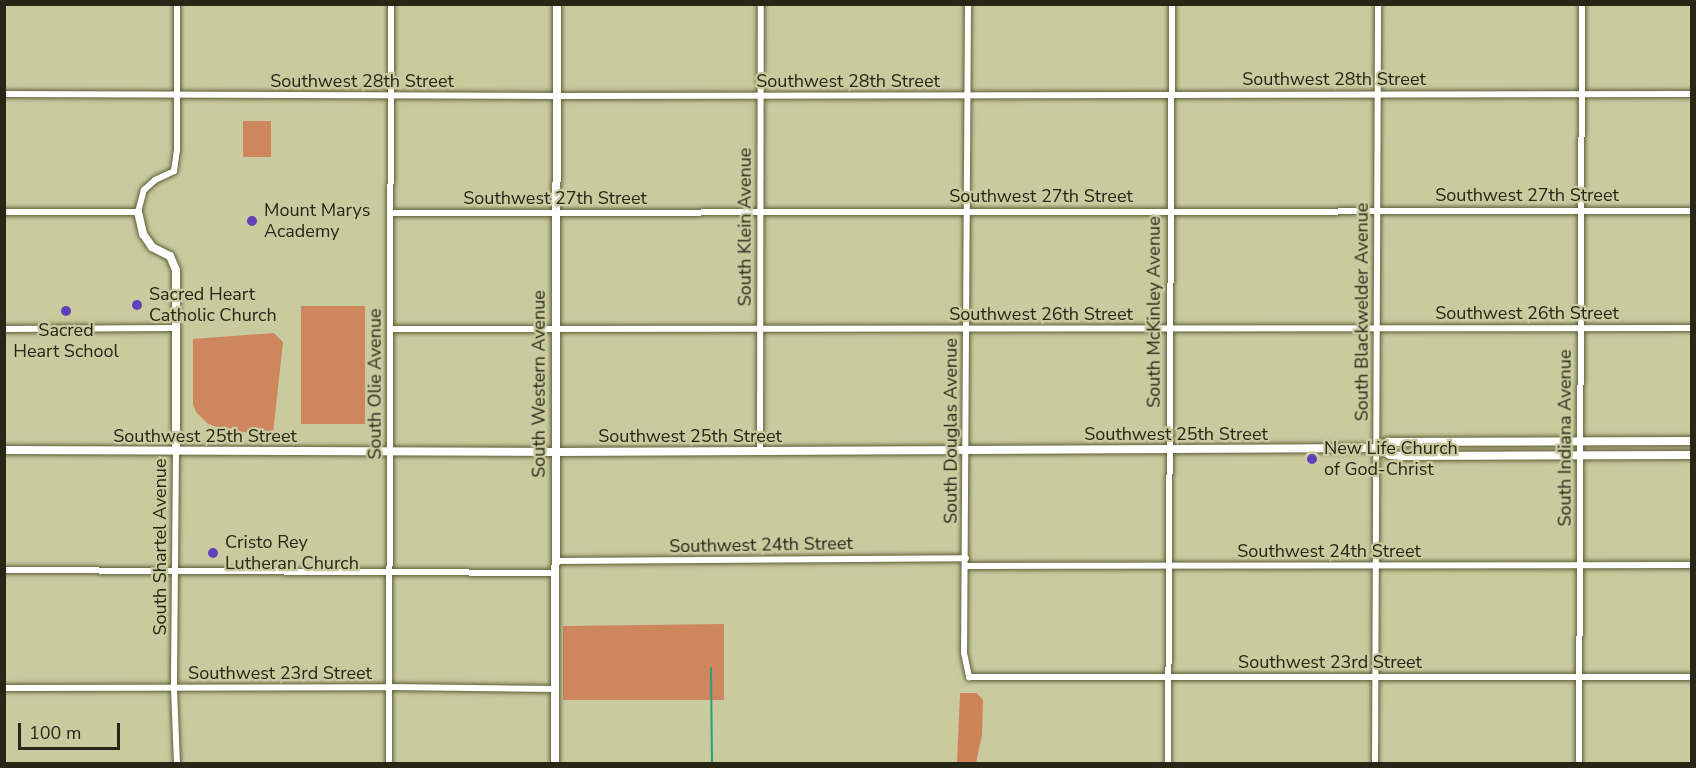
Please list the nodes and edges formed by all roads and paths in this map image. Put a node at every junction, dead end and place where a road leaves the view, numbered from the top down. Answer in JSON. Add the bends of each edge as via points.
{"nodes":[{"id":1,"x":177,"y":4,"type":"edge"},
{"id":2,"x":391,"y":4,"type":"edge"},
{"id":3,"x":557,"y":4,"type":"edge"},
{"id":4,"x":761,"y":4,"type":"edge"},
{"id":5,"x":968,"y":4,"type":"edge"},
{"id":6,"x":1172,"y":4,"type":"edge"},
{"id":7,"x":1378,"y":4,"type":"edge"},
{"id":8,"x":1582,"y":4,"type":"edge"},
{"id":9,"x":4,"y":94,"type":"edge"},
{"id":10,"x":1170,"y":94,"type":"junction"},
{"id":11,"x":1378,"y":94,"type":"junction"},
{"id":12,"x":1582,"y":94,"type":"junction"},
{"id":13,"x":1692,"y":94,"type":"edge"},
{"id":14,"x":177,"y":95,"type":"junction"},
{"id":15,"x":968,"y":95,"type":"junction"},
{"id":16,"x":391,"y":96,"type":"junction"},
{"id":17,"x":556,"y":96,"type":"junction"},
{"id":18,"x":761,"y":96,"type":"junction"},
{"id":19,"x":1378,"y":210,"type":"junction"},
{"id":20,"x":1580,"y":210,"type":"junction"},
{"id":21,"x":965,"y":211,"type":"junction"},
{"id":22,"x":1170,"y":211,"type":"junction"},
{"id":23,"x":1692,"y":211,"type":"edge"},
{"id":24,"x":4,"y":212,"type":"edge"},
{"id":25,"x":138,"y":212,"type":"junction"},
{"id":26,"x":390,"y":213,"type":"junction"},
{"id":27,"x":759,"y":213,"type":"junction"},
{"id":28,"x":556,"y":214,"type":"junction"},
{"id":29,"x":176,"y":328,"type":"junction"},
{"id":30,"x":966,"y":328,"type":"junction"},
{"id":31,"x":1378,"y":328,"type":"junction"},
{"id":32,"x":1580,"y":328,"type":"junction"},
{"id":33,"x":1692,"y":328,"type":"edge"},
{"id":34,"x":4,"y":329,"type":"edge"},
{"id":35,"x":390,"y":329,"type":"junction"},
{"id":36,"x":759,"y":329,"type":"junction"},
{"id":37,"x":1170,"y":329,"type":"junction"},
{"id":38,"x":556,"y":331,"type":"junction"},
{"id":39,"x":1581,"y":441,"type":"junction"},
{"id":40,"x":1692,"y":441,"type":"edge"},
{"id":41,"x":1168,"y":448,"type":"junction"},
{"id":42,"x":1377,"y":448,"type":"junction"},
{"id":43,"x":966,"y":449,"type":"junction"},
{"id":44,"x":4,"y":450,"type":"edge"},
{"id":45,"x":176,"y":450,"type":"junction"},
{"id":46,"x":759,"y":450,"type":"junction"},
{"id":47,"x":391,"y":452,"type":"junction"},
{"id":48,"x":556,"y":452,"type":"junction"},
{"id":49,"x":1581,"y":455,"type":"junction"},
{"id":50,"x":1692,"y":455,"type":"edge"},
{"id":51,"x":966,"y":558,"type":"junction"},
{"id":52,"x":556,"y":561,"type":"junction"},
{"id":53,"x":1581,"y":564,"type":"junction"},
{"id":54,"x":1692,"y":565,"type":"edge"},
{"id":55,"x":966,"y":566,"type":"junction"},
{"id":56,"x":1377,"y":566,"type":"junction"},
{"id":57,"x":1167,"y":567,"type":"junction"},
{"id":58,"x":4,"y":570,"type":"edge"},
{"id":59,"x":176,"y":571,"type":"junction"},
{"id":60,"x":390,"y":571,"type":"junction"},
{"id":61,"x":556,"y":573,"type":"junction"},
{"id":62,"x":1581,"y":676,"type":"junction"},
{"id":63,"x":969,"y":677,"type":"joint"},
{"id":64,"x":1168,"y":677,"type":"junction"},
{"id":65,"x":1376,"y":677,"type":"junction"},
{"id":66,"x":1692,"y":677,"type":"edge"},
{"id":67,"x":389,"y":687,"type":"junction"},
{"id":68,"x":4,"y":688,"type":"edge"},
{"id":69,"x":174,"y":688,"type":"junction"},
{"id":70,"x":556,"y":689,"type":"junction"},
{"id":71,"x":177,"y":764,"type":"edge"},
{"id":72,"x":388,"y":764,"type":"edge"},
{"id":73,"x":555,"y":764,"type":"edge"},
{"id":74,"x":1168,"y":764,"type":"edge"},
{"id":75,"x":1375,"y":764,"type":"edge"},
{"id":76,"x":1579,"y":764,"type":"edge"}],
"edges":[{"from":1,"to":14,"type":"street"},
{"from":2,"to":16,"type":"street","name":"South Olie Avenue"},
{"from":3,"to":17,"type":"main road","name":"South Western Avenue"},
{"from":4,"to":18,"type":"street","name":"South Klein Avenue"},
{"from":5,"to":15,"type":"street","name":"South Douglas Avenue"},
{"from":6,"to":10,"type":"street","name":"South McKinley Avenue"},
{"from":7,"to":11,"type":"street","name":"South Blackwelder Avenue"},
{"from":8,"to":12,"type":"street","name":"South Indiana Avenue"},
{"from":9,"to":14,"type":"street","name":"Southwest 28th Street"},
{"from":10,"to":11,"type":"street","name":"Southwest 28th Street"},
{"from":10,"to":15,"type":"street","name":"Southwest 28th Street"},
{"from":10,"to":22,"type":"street","name":"South McKinley Avenue"},
{"from":11,"to":12,"type":"street","name":"Southwest 28th Street"},
{"from":11,"to":19,"type":"street","name":"South Blackwelder Avenue"},
{"from":12,"to":13,"type":"street","name":"Southwest 28th Street"},
{"from":12,"to":20,"type":"street","name":"South Indiana Avenue"},
{"from":14,"to":16,"type":"street","name":"Southwest 28th Street"},
{"from":14,"to":25,"type":"street","via":[[174,171],[144,190]]},
{"from":15,"to":18,"type":"street","name":"Southwest 28th Street"},
{"from":15,"to":21,"type":"street","name":"South Douglas Avenue"},
{"from":16,"to":17,"type":"street","name":"Southwest 28th Street"},
{"from":16,"to":26,"type":"street","name":"South Olie Avenue"},
{"from":17,"to":18,"type":"street","name":"Southwest 28th Street"},
{"from":17,"to":28,"type":"main road","name":"South Western Avenue"},
{"from":18,"to":27,"type":"street","name":"South Klein Avenue"},
{"from":19,"to":20,"type":"street","name":"Southwest 27th Street"},
{"from":19,"to":22,"type":"street","name":"Southwest 27th Street"},
{"from":19,"to":31,"type":"street","name":"South Blackwelder Avenue"},
{"from":20,"to":23,"type":"street","name":"Southwest 27th Street"},
{"from":20,"to":32,"type":"street","name":"South Indiana Avenue"},
{"from":21,"to":22,"type":"street","name":"Southwest 27th Street"},
{"from":21,"to":27,"type":"street","name":"Southwest 27th Street"},
{"from":21,"to":30,"type":"street","name":"South Douglas Avenue"},
{"from":22,"to":37,"type":"street","name":"South McKinley Avenue"},
{"from":24,"to":25,"type":"street"},
{"from":25,"to":29,"type":"street","name":"South Shartel Avenue","via":[[143,234],[152,247],[174,262]]},
{"from":26,"to":28,"type":"street","name":"Southwest 27th Street"},
{"from":26,"to":35,"type":"street","name":"South Olie Avenue"},
{"from":27,"to":28,"type":"street","name":"Southwest 27th Street"},
{"from":27,"to":36,"type":"street","name":"South Klein Avenue"},
{"from":28,"to":38,"type":"main road","name":"South Western Avenue"},
{"from":29,"to":34,"type":"street"},
{"from":29,"to":45,"type":"street","name":"South Shartel Avenue"},
{"from":30,"to":36,"type":"street","name":"Southwest 26th Street"},
{"from":30,"to":37,"type":"street","name":"Southwest 26th Street"},
{"from":30,"to":43,"type":"street","name":"South Douglas Avenue"},
{"from":31,"to":32,"type":"street","name":"Southwest 26th Street"},
{"from":31,"to":37,"type":"street","name":"Southwest 26th Street"},
{"from":31,"to":42,"type":"street","name":"South Blackwelder Avenue"},
{"from":32,"to":33,"type":"street","name":"Southwest 26th Street"},
{"from":32,"to":39,"type":"street","name":"South Indiana Avenue"},
{"from":35,"to":38,"type":"street","name":"Southwest 26th Street"},
{"from":35,"to":47,"type":"street","name":"South Olie Avenue"},
{"from":36,"to":38,"type":"street","name":"Southwest 26th Street"},
{"from":36,"to":46,"type":"street","name":"South Klein Avenue"},
{"from":37,"to":41,"type":"street","name":"South McKinley Avenue"},
{"from":38,"to":48,"type":"main road","name":"South Western Avenue"},
{"from":39,"to":40,"type":"street","name":"Southwest 25th Street"},
{"from":39,"to":42,"type":"street","name":"Southwest 25th Street","via":[[1388,442]]},
{"from":39,"to":49,"type":"street","name":"South Indiana Avenue"},
{"from":41,"to":42,"type":"street","name":"Southwest 25th Street"},
{"from":41,"to":43,"type":"street","name":"Southwest 25th Street"},
{"from":41,"to":57,"type":"street","name":"South McKinley Avenue"},
{"from":42,"to":49,"type":"street","name":"Southwest 25th Street","via":[[1402,456]]},
{"from":42,"to":56,"type":"street","name":"South Blackwelder Avenue"},
{"from":43,"to":46,"type":"street","name":"Southwest 25th Street"},
{"from":43,"to":51,"type":"street","name":"South Douglas Avenue"},
{"from":44,"to":45,"type":"street","name":"Southwest 25th Street"},
{"from":45,"to":47,"type":"street","name":"Southwest 25th Street"},
{"from":45,"to":59,"type":"street","name":"South Shartel Avenue"},
{"from":46,"to":48,"type":"street","name":"Southwest 25th Street"},
{"from":47,"to":48,"type":"street","name":"Southwest 25th Street"},
{"from":47,"to":60,"type":"street","name":"South Olie Avenue"},
{"from":48,"to":52,"type":"main road","name":"South Western Avenue"},
{"from":49,"to":50,"type":"street","name":"Southwest 25th Street"},
{"from":49,"to":53,"type":"street","name":"South Indiana Avenue"},
{"from":51,"to":52,"type":"street","name":"Southwest 24th Street"},
{"from":51,"to":55,"type":"street","name":"South Douglas Avenue"},
{"from":52,"to":61,"type":"main road","name":"South Western Avenue"},
{"from":53,"to":54,"type":"street","name":"Southwest 24th Street"},
{"from":53,"to":56,"type":"street","name":"Southwest 24th Street"},
{"from":53,"to":62,"type":"street","name":"South Indiana Avenue"},
{"from":55,"to":57,"type":"street","name":"Southwest 24th Street"},
{"from":55,"to":63,"type":"street","name":"South Douglas Avenue","via":[[964,653]]},
{"from":56,"to":57,"type":"street","name":"Southwest 24th Street"},
{"from":56,"to":65,"type":"street","name":"South Blackwelder Avenue"},
{"from":57,"to":64,"type":"street","name":"South McKinley Avenue"},
{"from":58,"to":59,"type":"street"},
{"from":59,"to":60,"type":"street"},
{"from":59,"to":69,"type":"street","name":"South Shartel Avenue"},
{"from":60,"to":61,"type":"street"},
{"from":60,"to":67,"type":"street","name":"South Olie Avenue"},
{"from":61,"to":70,"type":"main road","name":"South Western Avenue"},
{"from":62,"to":65,"type":"street","name":"Southwest 23rd Street"},
{"from":62,"to":66,"type":"street","name":"Southwest 23rd Street"},
{"from":62,"to":76,"type":"street","name":"South Indiana Avenue"},
{"from":63,"to":64,"type":"street","name":"Southwest 23rd Street"},
{"from":64,"to":65,"type":"street","name":"Southwest 23rd Street"},
{"from":64,"to":74,"type":"street","name":"South McKinley Avenue"},
{"from":65,"to":75,"type":"street","name":"South Blackwelder Avenue"},
{"from":67,"to":69,"type":"street","name":"Southwest 23rd Street"},
{"from":67,"to":70,"type":"street","name":"Southwest 23rd Street"},
{"from":67,"to":72,"type":"street","name":"South Olie Avenue"},
{"from":68,"to":69,"type":"street","name":"Southwest 23rd Street"},
{"from":69,"to":71,"type":"street","name":"South Shartel Avenue"},
{"from":70,"to":73,"type":"main road","name":"South Western Avenue"}]}
